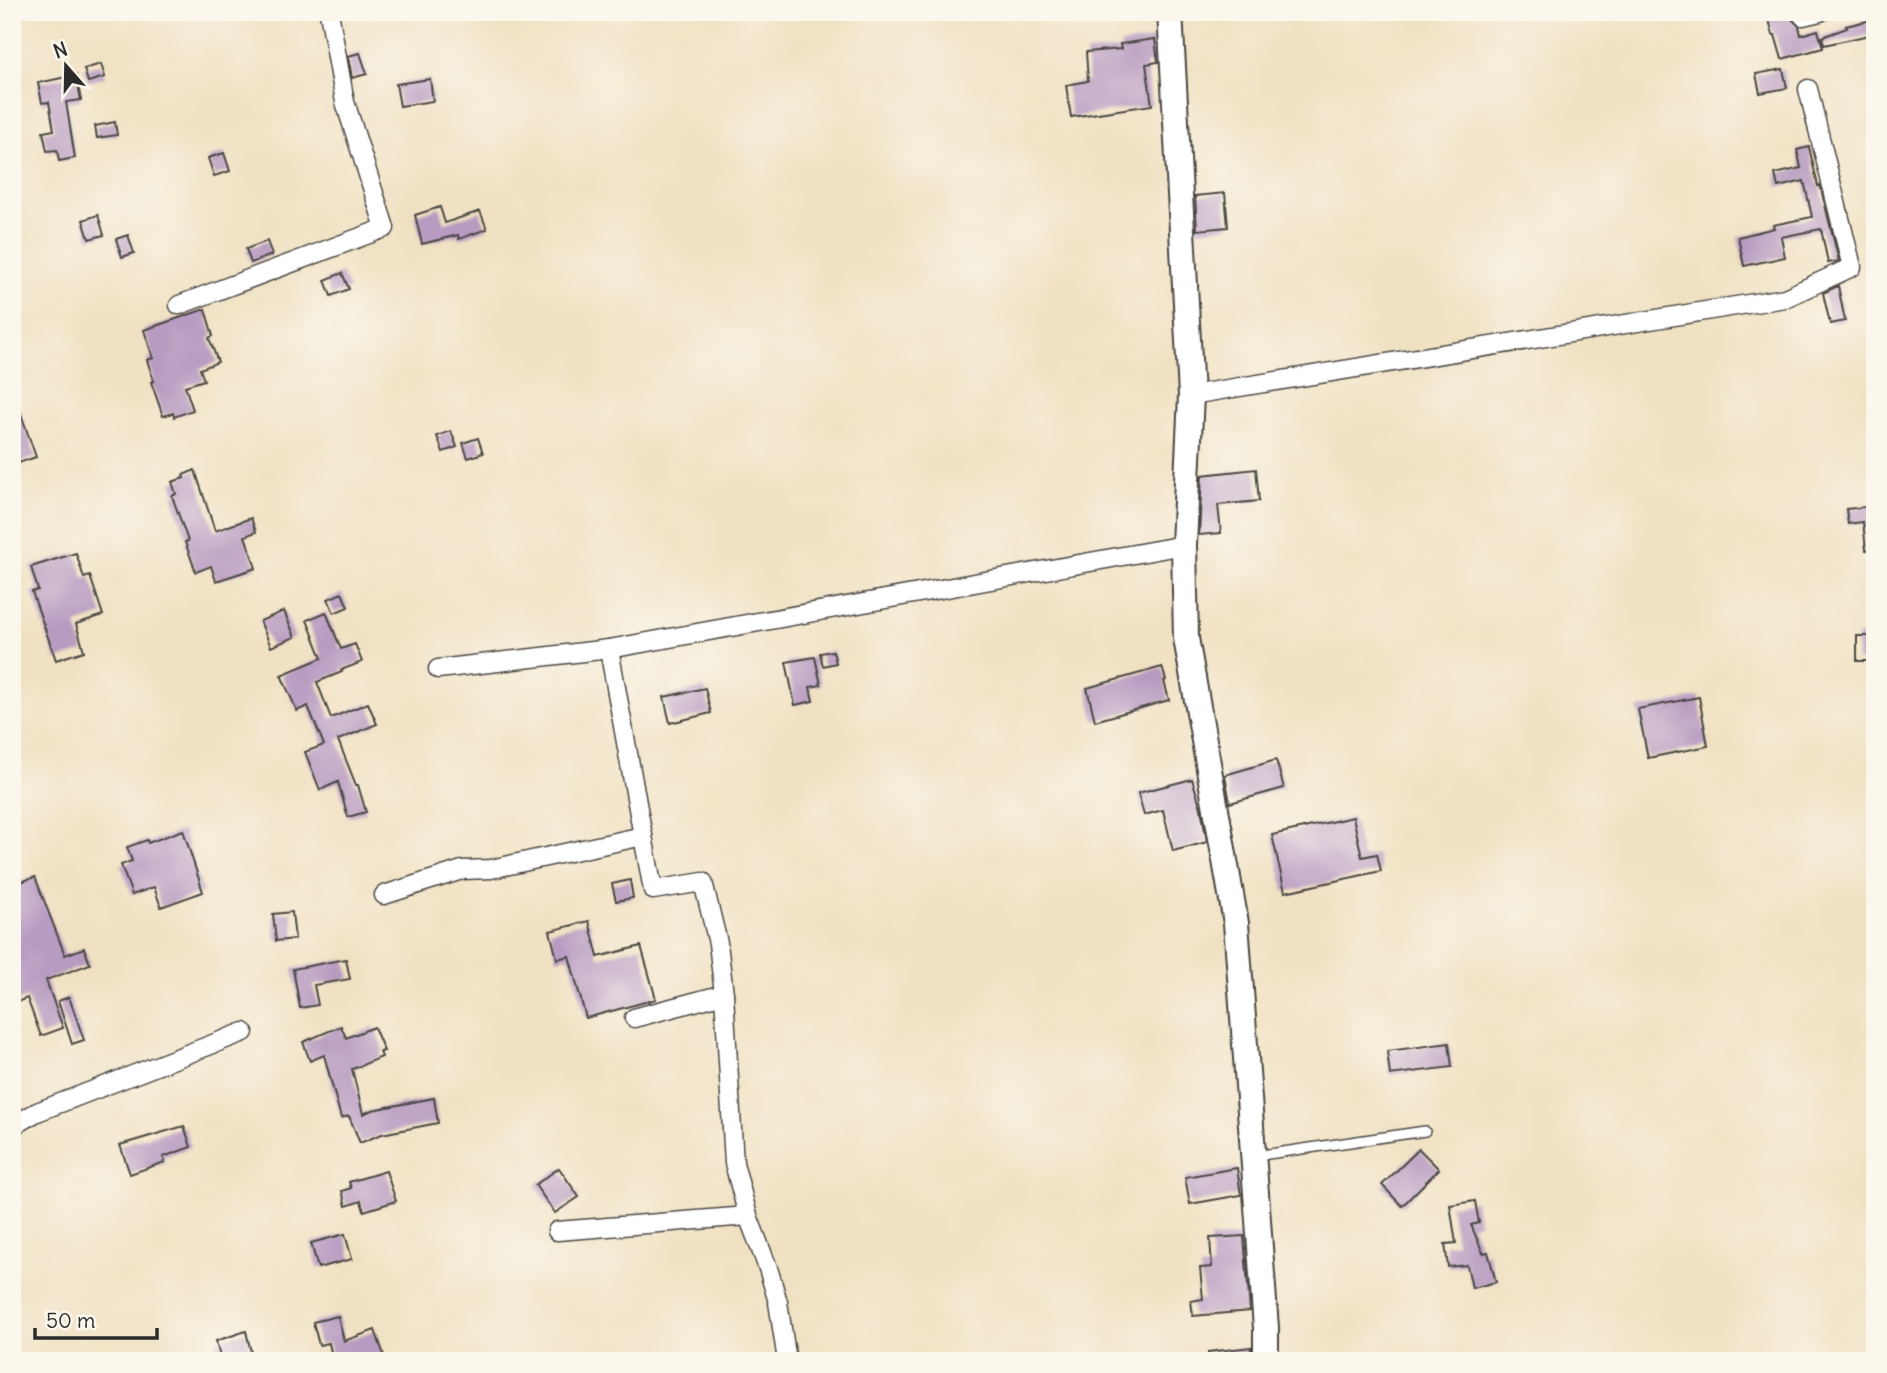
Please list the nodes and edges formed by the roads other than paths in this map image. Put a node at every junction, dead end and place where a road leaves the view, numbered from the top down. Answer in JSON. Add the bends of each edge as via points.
{"nodes":[{"id":1,"x":329,"y":12,"type":"edge"},
{"id":2,"x":1170,"y":12,"type":"edge"},
{"id":3,"x":1802,"y":12,"type":"edge"},
{"id":4,"x":1820,"y":12,"type":"edge"},
{"id":5,"x":1808,"y":89,"type":"dead end"},
{"id":6,"x":179,"y":305,"type":"dead end"},
{"id":7,"x":1191,"y":395,"type":"junction"},
{"id":8,"x":1184,"y":545,"type":"junction"},
{"id":9,"x":609,"y":649,"type":"junction"},
{"id":10,"x":438,"y":669,"type":"dead end"},
{"id":11,"x":643,"y":836,"type":"junction"},
{"id":12,"x":384,"y":895,"type":"dead end"},
{"id":13,"x":724,"y":994,"type":"junction"},
{"id":14,"x":634,"y":1018,"type":"dead end"},
{"id":15,"x":244,"y":1032,"type":"dead end"},
{"id":16,"x":12,"y":1126,"type":"edge"},
{"id":17,"x":1425,"y":1131,"type":"dead end"},
{"id":18,"x":1253,"y":1156,"type":"junction"},
{"id":19,"x":748,"y":1216,"type":"junction"},
{"id":20,"x":557,"y":1231,"type":"dead end"},
{"id":21,"x":787,"y":1361,"type":"edge"},
{"id":22,"x":1266,"y":1361,"type":"edge"}],
"edges":[{"from":1,"to":6,"type":"street","via":[[345,102],[384,228]]},
{"from":2,"to":7,"type":"street"},
{"from":3,"to":4,"type":"street","via":[[1803,16]]},
{"from":5,"to":7,"type":"street","via":[[1852,267],[1785,298]]},
{"from":7,"to":8,"type":"street"},
{"from":8,"to":9,"type":"street"},
{"from":8,"to":18,"type":"street","via":[[1186,638],[1236,923]]},
{"from":9,"to":10,"type":"street"},
{"from":9,"to":11,"type":"street"},
{"from":11,"to":12,"type":"street","via":[[491,869],[462,870]]},
{"from":11,"to":13,"type":"street","via":[[653,890],[703,882],[718,943]]},
{"from":13,"to":14,"type":"street"},
{"from":13,"to":19,"type":"street","via":[[734,1163]]},
{"from":15,"to":16,"type":"street","via":[[37,1112]]},
{"from":17,"to":18,"type":"lane"},
{"from":18,"to":22,"type":"street"},
{"from":19,"to":20,"type":"street"},
{"from":19,"to":21,"type":"street","via":[[778,1302]]}]}
